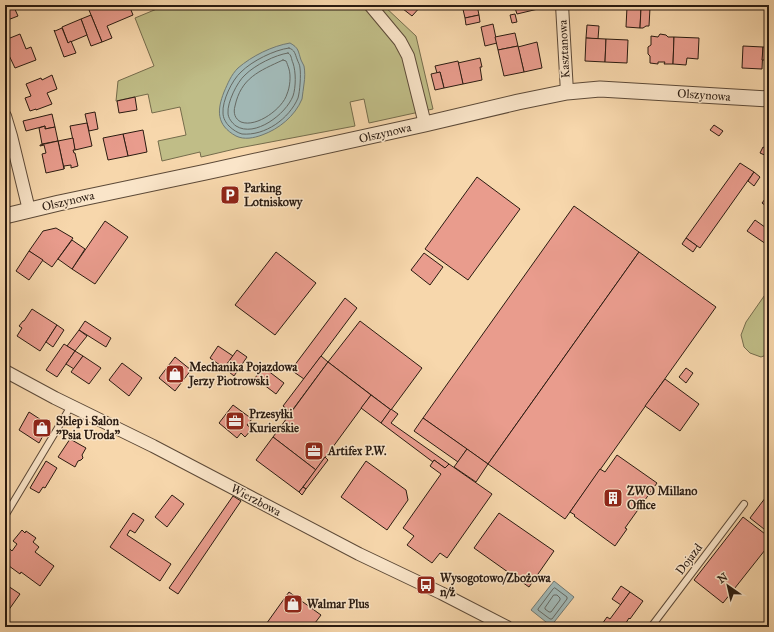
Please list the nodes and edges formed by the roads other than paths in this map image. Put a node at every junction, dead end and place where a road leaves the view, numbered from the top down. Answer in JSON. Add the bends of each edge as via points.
{"nodes":[{"id":1,"x":370,"y":5,"type":"edge"},
{"id":2,"x":562,"y":5,"type":"edge"},
{"id":3,"x":567,"y":92,"type":"junction"},
{"id":4,"x":769,"y":99,"type":"edge"},
{"id":5,"x":5,"y":116,"type":"edge"},
{"id":6,"x":425,"y":124,"type":"junction"},
{"id":7,"x":29,"y":210,"type":"junction"},
{"id":8,"x":5,"y":216,"type":"edge"},
{"id":9,"x":5,"y":371,"type":"edge"},
{"id":10,"x":71,"y":406,"type":"junction"},
{"id":11,"x":744,"y":504,"type":"dead end"},
{"id":12,"x":5,"y":516,"type":"edge"},
{"id":13,"x":507,"y":627,"type":"edge"},
{"id":14,"x":651,"y":627,"type":"edge"}],
"edges":[{"from":1,"to":6,"type":"street","via":[[400,41],[408,56]]},
{"from":2,"to":3,"type":"street","name":"Kasztanowa"},
{"from":3,"to":4,"type":"street","name":"Olszynowa","via":[[600,89]]},
{"from":3,"to":6,"type":"street","name":"Olszynowa"},
{"from":5,"to":7,"type":"street"},
{"from":6,"to":7,"type":"street","name":"Olszynowa"},
{"from":7,"to":8,"type":"street","name":"Olszynowa"},
{"from":9,"to":10,"type":"street","name":"Wierzbowa"},
{"from":10,"to":12,"type":"lane"},
{"from":10,"to":13,"type":"street","name":"Wierzbowa"},
{"from":11,"to":14,"type":"lane","name":"Dojazd"}]}
